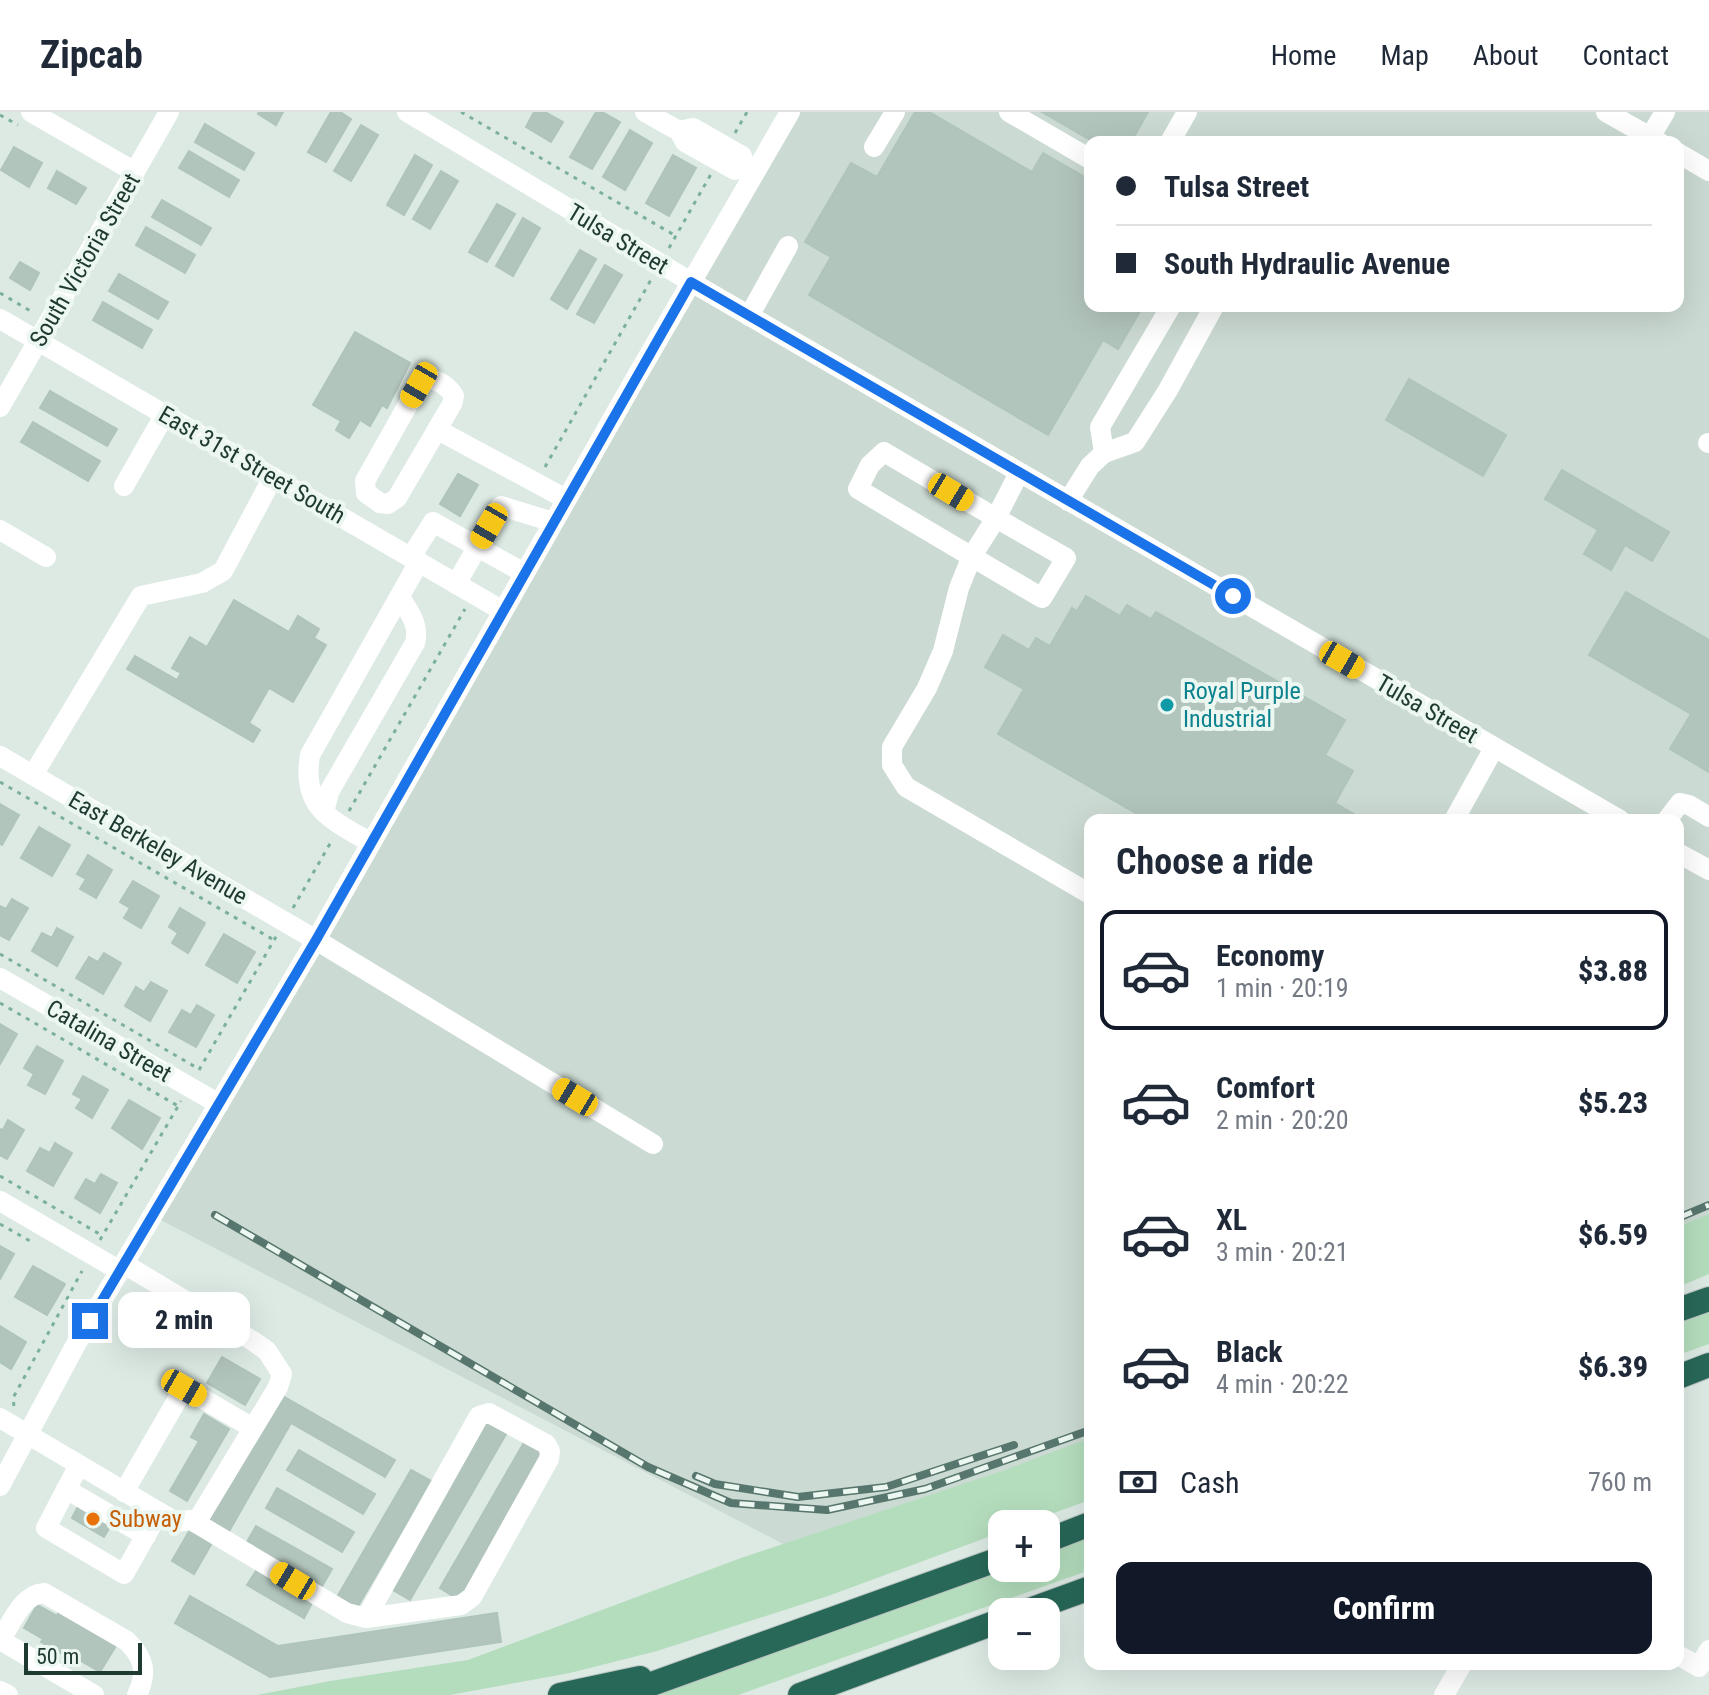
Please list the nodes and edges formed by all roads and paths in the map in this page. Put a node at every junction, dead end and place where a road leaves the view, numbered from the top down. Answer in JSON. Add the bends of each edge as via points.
{"nodes":[{"id":1,"x":31,"y":112,"type":"edge"},
{"id":2,"x":169,"y":112,"type":"edge"},
{"id":3,"x":407,"y":112,"type":"edge"},
{"id":4,"x":461,"y":112,"type":"edge"},
{"id":5,"x":645,"y":112,"type":"edge"},
{"id":6,"x":747,"y":112,"type":"edge"},
{"id":7,"x":790,"y":112,"type":"edge"},
{"id":8,"x":895,"y":112,"type":"edge"},
{"id":9,"x":1009,"y":112,"type":"edge"},
{"id":10,"x":1187,"y":112,"type":"edge"},
{"id":11,"x":1606,"y":112,"type":"edge"},
{"id":12,"x":1665,"y":112,"type":"edge"},
{"id":13,"x":1173,"y":136,"type":"edge"},
{"id":14,"x":1647,"y":136,"type":"edge"},
{"id":15,"x":1656,"y":136,"type":"edge"},
{"id":16,"x":874,"y":147,"type":"dead end"},
{"id":17,"x":723,"y":154,"type":"junction"},
{"id":18,"x":1084,"y":156,"type":"edge"},
{"id":19,"x":1684,"y":156,"type":"edge"},
{"id":20,"x":750,"y":169,"type":"junction"},
{"id":21,"x":1709,"y":171,"type":"edge"},
{"id":22,"x":135,"y":172,"type":"junction"},
{"id":23,"x":676,"y":236,"type":"junction"},
{"id":24,"x":788,"y":246,"type":"dead end"},
{"id":25,"x":660,"y":264,"type":"junction"},
{"id":26,"x":691,"y":282,"type":"junction"},
{"id":27,"x":0,"y":293,"type":"edge"},
{"id":28,"x":1167,"y":312,"type":"edge"},
{"id":29,"x":1208,"y":312,"type":"edge"},
{"id":30,"x":34,"y":313,"type":"dead end"},
{"id":31,"x":749,"y":316,"type":"junction"},
{"id":32,"x":0,"y":319,"type":"edge"},
{"id":33,"x":38,"y":341,"type":"junction"},
{"id":34,"x":0,"y":407,"type":"edge"},
{"id":35,"x":165,"y":414,"type":"junction"},
{"id":36,"x":438,"y":430,"type":"junction"},
{"id":37,"x":1104,"y":453,"type":"junction"},
{"id":38,"x":1019,"y":473,"type":"junction"},
{"id":39,"x":273,"y":477,"type":"junction"},
{"id":40,"x":536,"y":483,"type":"junction"},
{"id":41,"x":124,"y":486,"type":"dead end"},
{"id":42,"x":566,"y":499,"type":"junction"},
{"id":43,"x":1068,"y":501,"type":"junction"},
{"id":44,"x":996,"y":518,"type":"junction"},
{"id":45,"x":553,"y":522,"type":"junction"},
{"id":46,"x":0,"y":530,"type":"edge"},
{"id":47,"x":478,"y":546,"type":"junction"},
{"id":48,"x":972,"y":556,"type":"junction"},
{"id":49,"x":46,"y":557,"type":"dead end"},
{"id":50,"x":415,"y":560,"type":"junction"},
{"id":51,"x":524,"y":573,"type":"junction"},
{"id":52,"x":465,"y":589,"type":"junction"},
{"id":53,"x":400,"y":597,"type":"junction"},
{"id":54,"x":503,"y":611,"type":"junction"},
{"id":55,"x":1494,"y":748,"type":"junction"},
{"id":56,"x":0,"y":756,"type":"edge"},
{"id":57,"x":33,"y":775,"type":"junction"},
{"id":58,"x":0,"y":782,"type":"edge"},
{"id":59,"x":1457,"y":814,"type":"edge"},
{"id":60,"x":1610,"y":814,"type":"edge"},
{"id":61,"x":1672,"y":814,"type":"edge"},
{"id":62,"x":1709,"y":817,"type":"edge"},
{"id":63,"x":333,"y":819,"type":"junction"},
{"id":64,"x":371,"y":843,"type":"junction"},
{"id":65,"x":1684,"y":856,"type":"edge"},
{"id":66,"x":1709,"y":870,"type":"edge"},
{"id":67,"x":1084,"y":891,"type":"edge"},
{"id":68,"x":279,"y":931,"type":"junction"},
{"id":69,"x":316,"y":940,"type":"junction"},
{"id":70,"x":0,"y":954,"type":"edge"},
{"id":71,"x":0,"y":978,"type":"edge"},
{"id":72,"x":0,"y":1003,"type":"edge"},
{"id":73,"x":194,"y":1078,"type":"junction"},
{"id":74,"x":219,"y":1104,"type":"junction"},
{"id":75,"x":178,"y":1106,"type":"junction"},
{"id":76,"x":653,"y":1144,"type":"dead end"},
{"id":77,"x":0,"y":1176,"type":"edge"},
{"id":78,"x":0,"y":1201,"type":"edge"},
{"id":79,"x":103,"y":1236,"type":"junction"},
{"id":80,"x":92,"y":1255,"type":"junction"},
{"id":81,"x":122,"y":1268,"type":"junction"},
{"id":82,"x":1709,"y":1299,"type":"edge"},
{"id":83,"x":1684,"y":1308,"type":"edge"},
{"id":84,"x":1709,"y":1365,"type":"edge"},
{"id":85,"x":1684,"y":1375,"type":"edge"},
{"id":86,"x":3,"y":1420,"type":"edge"},
{"id":87,"x":253,"y":1428,"type":"junction"},
{"id":88,"x":28,"y":1434,"type":"junction"},
{"id":89,"x":79,"y":1465,"type":"junction"},
{"id":90,"x":0,"y":1486,"type":"edge"},
{"id":91,"x":66,"y":1489,"type":"junction"},
{"id":92,"x":124,"y":1492,"type":"junction"},
{"id":93,"x":159,"y":1512,"type":"junction"},
{"id":94,"x":196,"y":1523,"type":"junction"},
{"id":95,"x":1084,"y":1526,"type":"edge"},
{"id":96,"x":146,"y":1536,"type":"junction"},
{"id":97,"x":1060,"y":1536,"type":"edge"},
{"id":98,"x":988,"y":1563,"type":"edge"},
{"id":99,"x":1084,"y":1590,"type":"edge"},
{"id":100,"x":1060,"y":1599,"type":"edge"},
{"id":101,"x":366,"y":1618,"type":"junction"},
{"id":102,"x":988,"y":1625,"type":"edge"},
{"id":103,"x":0,"y":1640,"type":"edge"},
{"id":104,"x":1709,"y":1650,"type":"edge"},
{"id":105,"x":1684,"y":1658,"type":"edge"},
{"id":106,"x":713,"y":1663,"type":"junction"},
{"id":107,"x":1459,"y":1670,"type":"edge"},
{"id":108,"x":0,"y":1691,"type":"edge"},
{"id":109,"x":8,"y":1695,"type":"edge"},
{"id":110,"x":94,"y":1695,"type":"edge"},
{"id":111,"x":137,"y":1695,"type":"edge"},
{"id":112,"x":560,"y":1695,"type":"edge"},
{"id":113,"x":621,"y":1695,"type":"edge"},
{"id":114,"x":800,"y":1695,"type":"edge"},
{"id":115,"x":1444,"y":1695,"type":"edge"}],
"edges":[{"from":1,"to":22,"type":"street"},
{"from":2,"to":22,"type":"street","name":"South Victoria Street"},
{"from":3,"to":25,"type":"street","name":"Tulsa Street"},
{"from":4,"to":23,"type":"path"},
{"from":5,"to":17,"type":"street","via":[[679,131],[693,128]]},
{"from":6,"to":17,"type":"path"},
{"from":7,"to":20,"type":"street"},
{"from":8,"to":16,"type":"street"},
{"from":9,"to":18,"type":"street"},
{"from":10,"to":13,"type":"street"},
{"from":11,"to":14,"type":"street"},
{"from":12,"to":15,"type":"street"},
{"from":17,"to":20,"type":"street","via":[[742,156]]},
{"from":17,"to":23,"type":"path"},
{"from":19,"to":21,"type":"street"},
{"from":20,"to":26,"type":"street"},
{"from":22,"to":33,"type":"street","name":"South Victoria Street"},
{"from":23,"to":25,"type":"path"},
{"from":24,"to":31,"type":"street"},
{"from":25,"to":26,"type":"street","name":"Tulsa Street"},
{"from":25,"to":40,"type":"path"},
{"from":26,"to":31,"type":"street","name":"Tulsa Street"},
{"from":26,"to":42,"type":"street"},
{"from":27,"to":30,"type":"path"},
{"from":28,"to":37,"type":"street","via":[[1100,427]]},
{"from":29,"to":37,"type":"street","via":[[1135,442]]},
{"from":31,"to":38,"type":"street","name":"Tulsa Street"},
{"from":32,"to":33,"type":"street","name":"East 31st Street South"},
{"from":33,"to":34,"type":"street","name":"South Victoria Street"},
{"from":33,"to":35,"type":"street","name":"East 31st Street South"},
{"from":35,"to":39,"type":"street","name":"East 31st Street South"},
{"from":35,"to":41,"type":"street"},
{"from":36,"to":36,"type":"street","via":[[454,396],[429,379],[419,385],[365,481],[366,493],[380,503],[393,502]]},
{"from":36,"to":40,"type":"street"},
{"from":37,"to":43,"type":"street"},
{"from":38,"to":43,"type":"street","name":"Tulsa Street"},
{"from":38,"to":44,"type":"street"},
{"from":39,"to":50,"type":"street","name":"East 31st Street South"},
{"from":39,"to":57,"type":"street","via":[[223,571],[202,583],[141,596]]},
{"from":40,"to":42,"type":"street"},
{"from":42,"to":45,"type":"street"},
{"from":43,"to":55,"type":"street","name":"Tulsa Street"},
{"from":44,"to":48,"type":"street"},
{"from":44,"to":48,"type":"street","via":[[1066,558],[1042,598]]},
{"from":44,"to":48,"type":"street","via":[[884,452],[870,465],[858,489]]},
{"from":45,"to":47,"type":"street","via":[[501,506]]},
{"from":45,"to":51,"type":"street"},
{"from":46,"to":49,"type":"street"},
{"from":47,"to":50,"type":"street","via":[[433,522]]},
{"from":47,"to":51,"type":"street"},
{"from":47,"to":52,"type":"street"},
{"from":48,"to":67,"type":"street","via":[[943,651],[892,747],[892,765],[906,787]]},
{"from":50,"to":52,"type":"street","name":"East 31st Street South"},
{"from":50,"to":53,"type":"street"},
{"from":51,"to":54,"type":"street"},
{"from":52,"to":54,"type":"street","name":"East 31st Street South"},
{"from":52,"to":63,"type":"path"},
{"from":53,"to":63,"type":"street","via":[[413,617],[415,643],[329,792]]},
{"from":53,"to":63,"type":"street","via":[[310,755],[313,800]]},
{"from":54,"to":64,"type":"street"},
{"from":55,"to":59,"type":"street"},
{"from":55,"to":60,"type":"street","name":"Tulsa Street"},
{"from":56,"to":57,"type":"street","name":"East Berkeley Avenue"},
{"from":57,"to":68,"type":"street","name":"East Berkeley Avenue"},
{"from":58,"to":68,"type":"path"},
{"from":61,"to":62,"type":"street","via":[[1680,803]]},
{"from":63,"to":64,"type":"street"},
{"from":63,"to":68,"type":"path"},
{"from":64,"to":69,"type":"street"},
{"from":65,"to":66,"type":"street"},
{"from":68,"to":69,"type":"street","name":"East Berkeley Avenue"},
{"from":68,"to":73,"type":"path"},
{"from":69,"to":74,"type":"street"},
{"from":69,"to":76,"type":"street","name":"East Berkeley Avenue"},
{"from":70,"to":73,"type":"path"},
{"from":71,"to":73,"type":"street","name":"Catalina Street"},
{"from":72,"to":75,"type":"path"},
{"from":73,"to":74,"type":"street","name":"Catalina Street"},
{"from":73,"to":75,"type":"path"},
{"from":74,"to":81,"type":"street"},
{"from":75,"to":79,"type":"path"},
{"from":77,"to":79,"type":"path"},
{"from":78,"to":80,"type":"street"},
{"from":79,"to":80,"type":"path"},
{"from":80,"to":81,"type":"street"},
{"from":80,"to":86,"type":"path","via":[[13,1398],[14,1409]]},
{"from":81,"to":87,"type":"street","via":[[253,1341],[276,1363],[282,1374],[278,1387]]},
{"from":81,"to":88,"type":"street"},
{"from":82,"to":83,"type":"highway"},
{"from":84,"to":85,"type":"highway"},
{"from":86,"to":88,"type":"street"},
{"from":87,"to":92,"type":"street","via":[[184,1388]]},
{"from":87,"to":94,"type":"street"},
{"from":88,"to":89,"type":"street"},
{"from":88,"to":90,"type":"street"},
{"from":89,"to":91,"type":"street"},
{"from":89,"to":92,"type":"street"},
{"from":91,"to":96,"type":"street"},
{"from":91,"to":96,"type":"street","via":[[46,1528],[124,1574]]},
{"from":92,"to":93,"type":"street"},
{"from":93,"to":94,"type":"street","via":[[176,1522]]},
{"from":93,"to":96,"type":"street"},
{"from":94,"to":101,"type":"street","via":[[347,1613]]},
{"from":95,"to":97,"type":"highway"},
{"from":98,"to":106,"type":"highway"},
{"from":99,"to":100,"type":"highway"},
{"from":101,"to":101,"type":"street","via":[[461,1605],[472,1597],[549,1459],[546,1444],[489,1413],[479,1416]]},
{"from":102,"to":114,"type":"highway"},
{"from":103,"to":110,"type":"street"},
{"from":103,"to":111,"type":"street","via":[[25,1602],[44,1593],[138,1651],[145,1670]]},
{"from":104,"to":105,"type":"street","via":[[1699,1667]]},
{"from":106,"to":112,"type":"highway"},
{"from":106,"to":113,"type":"highway"},
{"from":107,"to":115,"type":"street"},
{"from":108,"to":109,"type":"street"}]}
